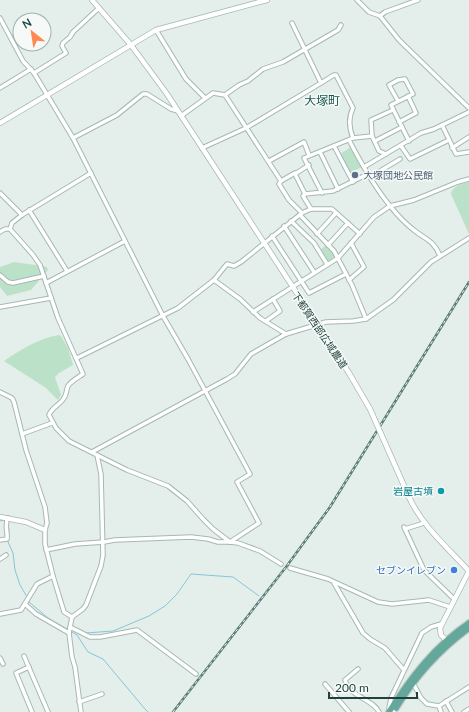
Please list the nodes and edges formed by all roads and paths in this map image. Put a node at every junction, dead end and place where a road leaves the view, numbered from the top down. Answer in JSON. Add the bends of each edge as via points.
{"nodes":[{"id":1,"x":92,"y":0,"type":"edge"},
{"id":2,"x":267,"y":0,"type":"edge"},
{"id":3,"x":357,"y":0,"type":"edge"},
{"id":4,"x":418,"y":0,"type":"edge"},
{"id":5,"x":99,"y":8,"type":"junction"},
{"id":6,"x":380,"y":16,"type":"junction"},
{"id":7,"x":0,"y":18,"type":"edge"},
{"id":8,"x":292,"y":23,"type":"dead end"},
{"id":9,"x":340,"y":25,"type":"dead end"},
{"id":10,"x":156,"y":30,"type":"junction"},
{"id":11,"x":131,"y":45,"type":"junction"},
{"id":12,"x":305,"y":49,"type":"junction"},
{"id":13,"x":33,"y":71,"type":"junction"},
{"id":14,"x":321,"y":83,"type":"junction"},
{"id":15,"x":0,"y":88,"type":"edge"},
{"id":16,"x":47,"y":94,"type":"junction"},
{"id":17,"x":225,"y":95,"type":"junction"},
{"id":18,"x":408,"y":96,"type":"junction"},
{"id":19,"x":205,"y":98,"type":"junction"},
{"id":20,"x":398,"y":101,"type":"junction"},
{"id":21,"x":469,"y":108,"type":"edge"},
{"id":22,"x":178,"y":110,"type":"junction"},
{"id":23,"x":393,"y":110,"type":"junction"},
{"id":24,"x":469,"y":112,"type":"edge"},
{"id":25,"x":181,"y":116,"type":"junction"},
{"id":26,"x":399,"y":122,"type":"junction"},
{"id":27,"x":0,"y":123,"type":"edge"},
{"id":28,"x":442,"y":125,"type":"junction"},
{"id":29,"x":402,"y":127,"type":"junction"},
{"id":30,"x":246,"y":128,"type":"junction"},
{"id":31,"x":372,"y":136,"type":"junction"},
{"id":32,"x":469,"y":137,"type":"edge"},
{"id":33,"x":73,"y":138,"type":"junction"},
{"id":34,"x":351,"y":139,"type":"junction"},
{"id":35,"x":449,"y":140,"type":"junction"},
{"id":36,"x":375,"y":141,"type":"junction"},
{"id":37,"x":409,"y":141,"type":"junction"},
{"id":38,"x":334,"y":146,"type":"junction"},
{"id":39,"x":401,"y":146,"type":"junction"},
{"id":40,"x":202,"y":148,"type":"junction"},
{"id":41,"x":452,"y":148,"type":"junction"},
{"id":42,"x":320,"y":152,"type":"junction"},
{"id":43,"x":469,"y":152,"type":"edge"},
{"id":44,"x":386,"y":154,"type":"junction"},
{"id":45,"x":309,"y":156,"type":"junction"},
{"id":46,"x":400,"y":159,"type":"dead end"},
{"id":47,"x":268,"y":162,"type":"junction"},
{"id":48,"x":309,"y":165,"type":"junction"},
{"id":49,"x":364,"y":167,"type":"junction"},
{"id":50,"x":91,"y":173,"type":"junction"},
{"id":51,"x":295,"y":174,"type":"junction"},
{"id":52,"x":369,"y":176,"type":"junction"},
{"id":53,"x":469,"y":179,"type":"edge"},
{"id":54,"x":281,"y":181,"type":"junction"},
{"id":55,"x":353,"y":182,"type":"junction"},
{"id":56,"x":338,"y":189,"type":"junction"},
{"id":57,"x":0,"y":192,"type":"edge"},
{"id":58,"x":322,"y":192,"type":"junction"},
{"id":59,"x":305,"y":194,"type":"junction"},
{"id":60,"x":390,"y":206,"type":"junction"},
{"id":61,"x":311,"y":209,"type":"junction"},
{"id":62,"x":29,"y":210,"type":"junction"},
{"id":63,"x":336,"y":213,"type":"junction"},
{"id":64,"x":301,"y":214,"type":"junction"},
{"id":65,"x":22,"y":215,"type":"junction"},
{"id":66,"x":291,"y":221,"type":"junction"},
{"id":67,"x":348,"y":223,"type":"junction"},
{"id":68,"x":284,"y":226,"type":"junction"},
{"id":69,"x":10,"y":230,"type":"junction"},
{"id":70,"x":0,"y":232,"type":"edge"},
{"id":71,"x":317,"y":234,"type":"junction"},
{"id":72,"x":360,"y":234,"type":"junction"},
{"id":73,"x":272,"y":236,"type":"junction"},
{"id":74,"x":469,"y":238,"type":"edge"},
{"id":75,"x":125,"y":241,"type":"junction"},
{"id":76,"x":263,"y":243,"type":"junction"},
{"id":77,"x":351,"y":243,"type":"junction"},
{"id":78,"x":328,"y":245,"type":"junction"},
{"id":79,"x":440,"y":256,"type":"junction"},
{"id":80,"x":338,"y":258,"type":"junction"},
{"id":81,"x":328,"y":264,"type":"junction"},
{"id":82,"x":67,"y":271,"type":"junction"},
{"id":83,"x":314,"y":272,"type":"junction"},
{"id":84,"x":346,"y":274,"type":"junction"},
{"id":85,"x":0,"y":275,"type":"edge"},
{"id":86,"x":44,"y":276,"type":"junction"},
{"id":87,"x":214,"y":280,"type":"junction"},
{"id":88,"x":301,"y":280,"type":"junction"},
{"id":89,"x":349,"y":280,"type":"junction"},
{"id":90,"x":46,"y":283,"type":"junction"},
{"id":91,"x":291,"y":286,"type":"junction"},
{"id":92,"x":51,"y":298,"type":"junction"},
{"id":93,"x":273,"y":299,"type":"junction"},
{"id":94,"x":0,"y":307,"type":"edge"},
{"id":95,"x":253,"y":312,"type":"junction"},
{"id":96,"x":163,"y":316,"type":"junction"},
{"id":97,"x":366,"y":319,"type":"junction"},
{"id":98,"x":266,"y":321,"type":"junction"},
{"id":99,"x":316,"y":324,"type":"junction"},
{"id":100,"x":286,"y":334,"type":"junction"},
{"id":101,"x":77,"y":358,"type":"junction"},
{"id":102,"x":206,"y":391,"type":"junction"},
{"id":103,"x":0,"y":392,"type":"edge"},
{"id":104,"x":52,"y":423,"type":"junction"},
{"id":105,"x":22,"y":434,"type":"junction"},
{"id":106,"x":92,"y":452,"type":"junction"},
{"id":107,"x":98,"y":455,"type":"junction"},
{"id":108,"x":0,"y":517,"type":"edge"},
{"id":109,"x":8,"y":518,"type":"junction"},
{"id":110,"x":424,"y":523,"type":"junction"},
{"id":111,"x":45,"y":530,"type":"junction"},
{"id":112,"x":0,"y":540,"type":"edge"},
{"id":113,"x":104,"y":542,"type":"junction"},
{"id":114,"x":230,"y":542,"type":"junction"},
{"id":115,"x":46,"y":550,"type":"junction"},
{"id":116,"x":6,"y":556,"type":"dead end"},
{"id":117,"x":0,"y":559,"type":"edge"},
{"id":118,"x":281,"y":564,"type":"dead end"},
{"id":119,"x":290,"y":568,"type":"dead end"},
{"id":120,"x":469,"y":571,"type":"edge"},
{"id":121,"x":53,"y":576,"type":"junction"},
{"id":122,"x":334,"y":583,"type":"junction"},
{"id":123,"x":454,"y":599,"type":"junction"},
{"id":124,"x":24,"y":604,"type":"junction"},
{"id":125,"x":450,"y":607,"type":"junction"},
{"id":126,"x":0,"y":614,"type":"edge"},
{"id":127,"x":72,"y":617,"type":"junction"},
{"id":128,"x":469,"y":623,"type":"edge"},
{"id":129,"x":441,"y":624,"type":"junction"},
{"id":130,"x":70,"y":627,"type":"junction"},
{"id":131,"x":469,"y":628,"type":"edge"},
{"id":132,"x":69,"y":633,"type":"junction"},
{"id":133,"x":447,"y":642,"type":"junction"},
{"id":134,"x":24,"y":656,"type":"dead end"},
{"id":135,"x":0,"y":658,"type":"edge"},
{"id":136,"x":3,"y":664,"type":"dead end"},
{"id":137,"x":29,"y":667,"type":"junction"},
{"id":138,"x":358,"y":669,"type":"dead end"},
{"id":139,"x":404,"y":670,"type":"junction"},
{"id":140,"x":196,"y":674,"type":"dead end"},
{"id":141,"x":413,"y":683,"type":"junction"},
{"id":142,"x":325,"y":684,"type":"dead end"},
{"id":143,"x":469,"y":686,"type":"edge"},
{"id":144,"x":102,"y":694,"type":"dead end"},
{"id":145,"x":446,"y":701,"type":"junction"},
{"id":146,"x":79,"y":702,"type":"junction"},
{"id":147,"x":439,"y":706,"type":"junction"},
{"id":148,"x":469,"y":709,"type":"edge"},
{"id":149,"x":392,"y":711,"type":"edge"},
{"id":150,"x":32,"y":712,"type":"edge"},
{"id":151,"x":48,"y":712,"type":"edge"},
{"id":152,"x":81,"y":712,"type":"edge"},
{"id":153,"x":349,"y":712,"type":"edge"},
{"id":154,"x":379,"y":712,"type":"edge"},
{"id":155,"x":441,"y":712,"type":"edge"},
{"id":156,"x":452,"y":712,"type":"edge"},
{"id":157,"x":464,"y":712,"type":"edge"}],
"edges":[{"from":1,"to":5,"type":"street","name":"下都賀西部広域農道"},
{"from":2,"to":10,"type":"street"},
{"from":3,"to":6,"type":"street","via":[[370,12]]},
{"from":4,"to":6,"type":"street"},
{"from":5,"to":11,"type":"street","name":"下都賀西部広域農道"},
{"from":5,"to":13,"type":"street","via":[[63,43],[66,53]]},
{"from":6,"to":21,"type":"street","via":[[399,40]]},
{"from":7,"to":13,"type":"street","via":[[23,61]]},
{"from":8,"to":12,"type":"street"},
{"from":9,"to":12,"type":"street","via":[[338,30]]},
{"from":10,"to":11,"type":"street"},
{"from":10,"to":19,"type":"street","via":[[186,79]]},
{"from":11,"to":16,"type":"street"},
{"from":11,"to":22,"type":"street","name":"下都賀西部広域農道"},
{"from":12,"to":14,"type":"street"},
{"from":12,"to":17,"type":"street","via":[[283,62],[263,69]]},
{"from":13,"to":15,"type":"street"},
{"from":13,"to":16,"type":"street"},
{"from":14,"to":30,"type":"street"},
{"from":14,"to":34,"type":"street","via":[[336,75],[342,86],[353,108],[350,115]]},
{"from":16,"to":27,"type":"street"},
{"from":16,"to":33,"type":"street"},
{"from":17,"to":19,"type":"street","via":[[213,93]]},
{"from":17,"to":30,"type":"street"},
{"from":18,"to":20,"type":"street"},
{"from":18,"to":20,"type":"street","via":[[413,94],[405,79],[398,80],[389,85]]},
{"from":18,"to":26,"type":"street","via":[[416,113]]},
{"from":19,"to":25,"type":"street"},
{"from":20,"to":23,"type":"street","via":[[391,105]]},
{"from":22,"to":25,"type":"street","name":"下都賀西部広域農道"},
{"from":22,"to":33,"type":"street","via":[[171,109],[143,94],[117,115]]},
{"from":23,"to":26,"type":"street"},
{"from":23,"to":31,"type":"street","via":[[372,120]]},
{"from":24,"to":28,"type":"street"},
{"from":25,"to":40,"type":"street","name":"下都賀西部広域農道"},
{"from":26,"to":29,"type":"street"},
{"from":28,"to":35,"type":"street"},
{"from":28,"to":37,"type":"street"},
{"from":29,"to":36,"type":"street"},
{"from":29,"to":37,"type":"street"},
{"from":30,"to":40,"type":"street"},
{"from":30,"to":47,"type":"street"},
{"from":31,"to":34,"type":"street"},
{"from":31,"to":36,"type":"street"},
{"from":32,"to":41,"type":"street"},
{"from":33,"to":50,"type":"street"},
{"from":34,"to":38,"type":"street"},
{"from":34,"to":49,"type":"street"},
{"from":35,"to":39,"type":"street","via":[[410,159]]},
{"from":35,"to":41,"type":"street"},
{"from":36,"to":44,"type":"street","via":[[379,151]]},
{"from":37,"to":39,"type":"street"},
{"from":38,"to":42,"type":"street"},
{"from":38,"to":55,"type":"street"},
{"from":39,"to":44,"type":"street"},
{"from":40,"to":76,"type":"street","name":"下都賀西部広域農道"},
{"from":41,"to":43,"type":"street","via":[[456,154]]},
{"from":42,"to":45,"type":"street"},
{"from":42,"to":56,"type":"street"},
{"from":44,"to":49,"type":"street"},
{"from":45,"to":47,"type":"street","via":[[304,142]]},
{"from":45,"to":48,"type":"street","via":[[304,158]]},
{"from":46,"to":52,"type":"street"},
{"from":47,"to":54,"type":"street"},
{"from":48,"to":51,"type":"street"},
{"from":48,"to":58,"type":"street"},
{"from":49,"to":52,"type":"street"},
{"from":50,"to":62,"type":"street"},
{"from":50,"to":75,"type":"street"},
{"from":51,"to":54,"type":"street"},
{"from":51,"to":59,"type":"street"},
{"from":52,"to":55,"type":"street"},
{"from":52,"to":60,"type":"street"},
{"from":53,"to":60,"type":"street","via":[[414,200]]},
{"from":54,"to":64,"type":"street","via":[[285,195]]},
{"from":55,"to":56,"type":"street"},
{"from":56,"to":58,"type":"street"},
{"from":57,"to":65,"type":"street"},
{"from":58,"to":59,"type":"street"},
{"from":59,"to":61,"type":"street","via":[[303,196]]},
{"from":60,"to":72,"type":"street","via":[[374,217]]},
{"from":60,"to":79,"type":"street","via":[[432,243]]},
{"from":61,"to":63,"type":"street","via":[[332,209]]},
{"from":61,"to":64,"type":"street"},
{"from":62,"to":65,"type":"street"},
{"from":62,"to":82,"type":"street"},
{"from":63,"to":67,"type":"street"},
{"from":63,"to":71,"type":"street"},
{"from":64,"to":66,"type":"street"},
{"from":64,"to":71,"type":"street"},
{"from":65,"to":69,"type":"street","via":[[12,223]]},
{"from":66,"to":68,"type":"street"},
{"from":66,"to":81,"type":"street","via":[[314,243]]},
{"from":67,"to":72,"type":"street"},
{"from":67,"to":78,"type":"street"},
{"from":68,"to":73,"type":"street"},
{"from":68,"to":83,"type":"street"},
{"from":69,"to":70,"type":"street"},
{"from":69,"to":86,"type":"street","via":[[33,255]]},
{"from":71,"to":78,"type":"street"},
{"from":72,"to":77,"type":"street"},
{"from":73,"to":76,"type":"street"},
{"from":73,"to":88,"type":"street"},
{"from":74,"to":79,"type":"street"},
{"from":75,"to":82,"type":"street"},
{"from":75,"to":96,"type":"street"},
{"from":76,"to":87,"type":"street","via":[[241,262],[234,266],[227,264]]},
{"from":76,"to":91,"type":"street","name":"下都賀西部広域農道"},
{"from":77,"to":80,"type":"street"},
{"from":77,"to":89,"type":"street","via":[[364,267]]},
{"from":78,"to":80,"type":"street"},
{"from":79,"to":97,"type":"street","via":[[393,300]]},
{"from":80,"to":81,"type":"street"},
{"from":80,"to":84,"type":"street"},
{"from":81,"to":83,"type":"street"},
{"from":82,"to":90,"type":"street"},
{"from":83,"to":88,"type":"street"},
{"from":84,"to":88,"type":"street","via":[[309,293]]},
{"from":84,"to":89,"type":"street"},
{"from":85,"to":86,"type":"street","via":[[13,283]]},
{"from":86,"to":90,"type":"street"},
{"from":87,"to":95,"type":"street"},
{"from":87,"to":96,"type":"street","via":[[178,308]]},
{"from":88,"to":91,"type":"street"},
{"from":89,"to":97,"type":"street"},
{"from":90,"to":92,"type":"street"},
{"from":91,"to":93,"type":"street"},
{"from":91,"to":99,"type":"street","name":"下都賀西部広域農道"},
{"from":92,"to":94,"type":"street"},
{"from":92,"to":101,"type":"street"},
{"from":93,"to":95,"type":"street"},
{"from":93,"to":98,"type":"street","via":[[280,311]]},
{"from":95,"to":98,"type":"street"},
{"from":96,"to":101,"type":"street"},
{"from":96,"to":102,"type":"street"},
{"from":97,"to":99,"type":"street"},
{"from":98,"to":100,"type":"street"},
{"from":99,"to":100,"type":"street"},
{"from":99,"to":110,"type":"street","name":"下都賀西部広域農道","bridge":true,"via":[[368,405],[409,497]]},
{"from":100,"to":102,"type":"street","via":[[255,351],[235,374]]},
{"from":101,"to":104,"type":"street","via":[[84,374],[71,382],[63,400],[51,411],[49,415]]},
{"from":102,"to":106,"type":"street"},
{"from":102,"to":114,"type":"street","via":[[250,474],[237,482],[259,524]]},
{"from":103,"to":105,"type":"street","via":[[12,398]]},
{"from":104,"to":105,"type":"street"},
{"from":104,"to":106,"type":"street","via":[[70,441]]},
{"from":105,"to":111,"type":"street","via":[[45,507]]},
{"from":106,"to":107,"type":"street"},
{"from":107,"to":113,"type":"street"},
{"from":107,"to":114,"type":"street","via":[[168,486]]},
{"from":108,"to":109,"type":"street"},
{"from":109,"to":111,"type":"street"},
{"from":109,"to":112,"type":"street","via":[[7,539]]},
{"from":110,"to":120,"type":"street"},
{"from":110,"to":123,"type":"street","via":[[405,528],[424,570]]},
{"from":111,"to":115,"type":"street"},
{"from":113,"to":114,"type":"street","via":[[191,537]]},
{"from":113,"to":115,"type":"street"},
{"from":113,"to":127,"type":"street","via":[[101,566],[89,598],[83,609]]},
{"from":114,"to":118,"type":"street","via":[[260,551]]},
{"from":115,"to":121,"type":"street"},
{"from":116,"to":117,"type":"street"},
{"from":119,"to":122,"type":"street"},
{"from":120,"to":123,"type":"street"},
{"from":121,"to":124,"type":"street","via":[[37,584]]},
{"from":121,"to":127,"type":"street","via":[[61,607]]},
{"from":122,"to":125,"type":"street","via":[[386,604],[428,600]]},
{"from":122,"to":139,"type":"street","via":[[363,633],[385,648]]},
{"from":123,"to":125,"type":"street"},
{"from":124,"to":126,"type":"street","via":[[20,610]]},
{"from":124,"to":132,"type":"street"},
{"from":125,"to":129,"type":"street"},
{"from":127,"to":130,"type":"street"},
{"from":128,"to":133,"type":"main road"},
{"from":129,"to":133,"type":"street","via":[[440,631]]},
{"from":129,"to":139,"type":"street","via":[[431,626],[422,633]]},
{"from":130,"to":132,"type":"street"},
{"from":130,"to":140,"type":"street","via":[[90,637],[137,630]]},
{"from":131,"to":133,"type":"main road"},
{"from":132,"to":146,"type":"street"},
{"from":133,"to":141,"type":"main road"},
{"from":133,"to":149,"type":"main road","via":[[418,670]]},
{"from":134,"to":137,"type":"street"},
{"from":135,"to":136,"type":"street"},
{"from":137,"to":150,"type":"street","via":[[16,673]]},
{"from":137,"to":151,"type":"street"},
{"from":138,"to":154,"type":"street","via":[[345,680],[347,686]]},
{"from":139,"to":149,"type":"street","via":[[391,698],[389,706]]},
{"from":141,"to":147,"type":"street","via":[[427,704]]},
{"from":141,"to":149,"type":"main road"},
{"from":142,"to":153,"type":"street"},
{"from":143,"to":145,"type":"street"},
{"from":144,"to":146,"type":"street"},
{"from":145,"to":147,"type":"street"},
{"from":145,"to":156,"type":"street"},
{"from":146,"to":152,"type":"street"},
{"from":147,"to":155,"type":"street"},
{"from":148,"to":157,"type":"street"}]}
